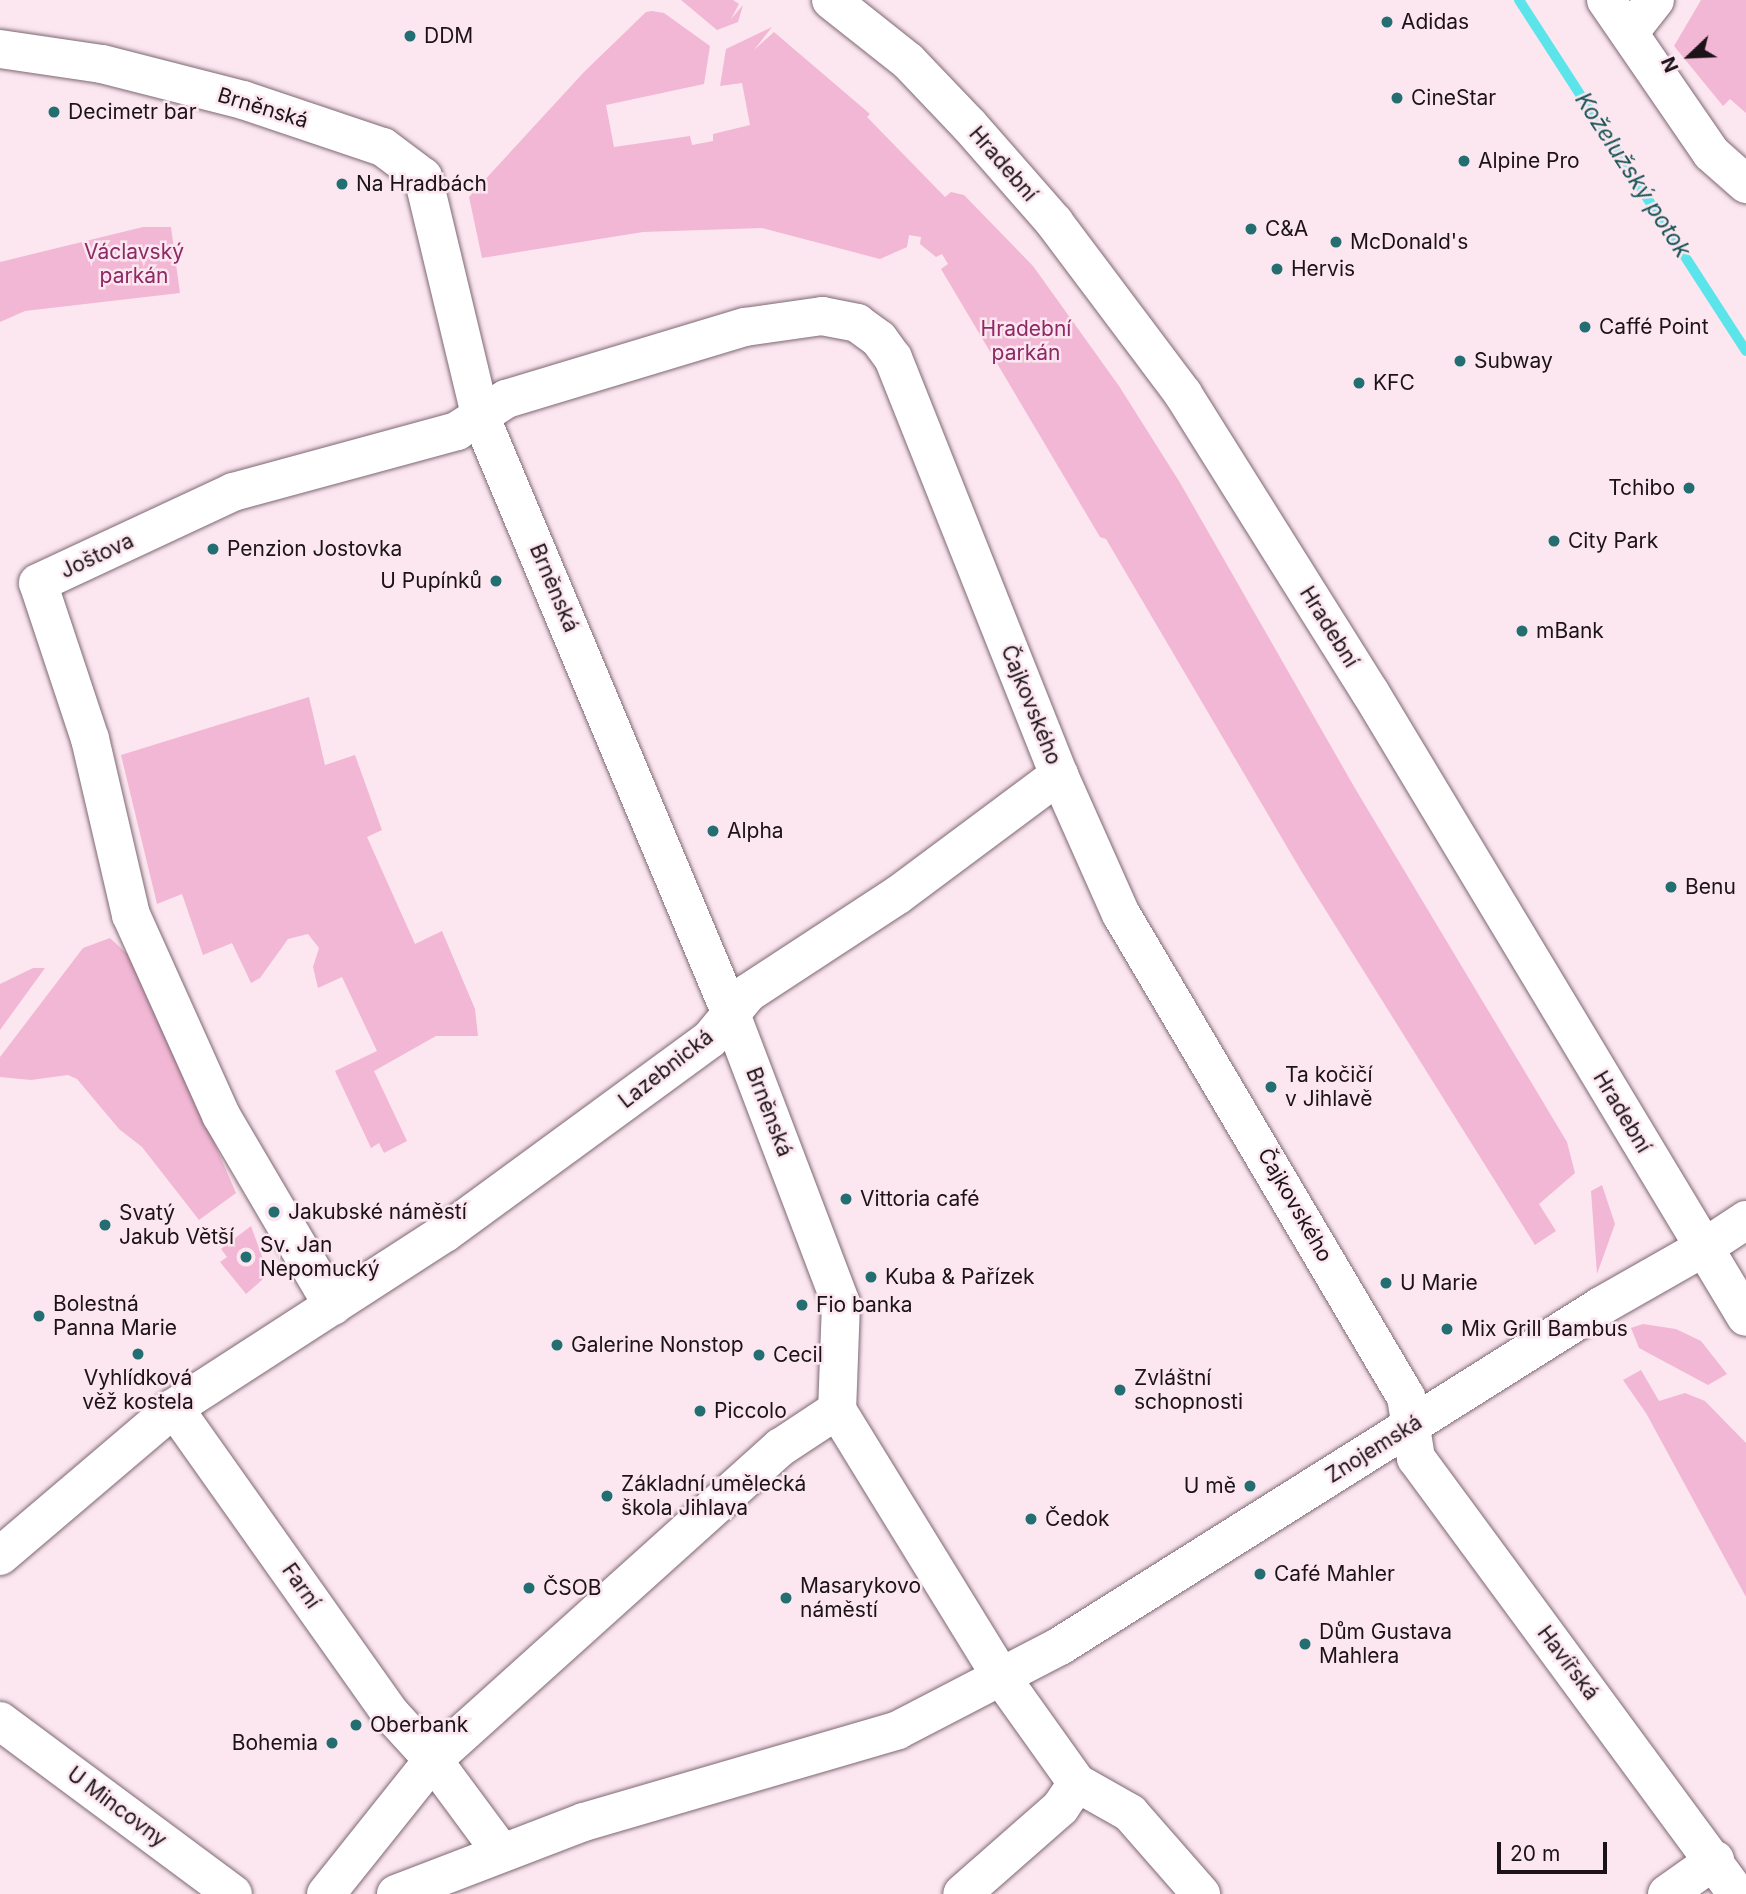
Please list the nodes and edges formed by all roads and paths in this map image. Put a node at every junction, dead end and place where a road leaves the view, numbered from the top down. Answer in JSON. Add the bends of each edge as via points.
{"nodes":[{"id":1,"x":831,"y":0,"type":"edge"},
{"id":2,"x":1606,"y":0,"type":"edge"},
{"id":3,"x":1655,"y":0,"type":"edge"},
{"id":4,"x":1629,"y":33,"type":"junction"},
{"id":5,"x":0,"y":49,"type":"edge"},
{"id":6,"x":1746,"y":184,"type":"edge"},
{"id":7,"x":481,"y":418,"type":"junction"},
{"id":8,"x":1059,"y":775,"type":"junction"},
{"id":9,"x":731,"y":1014,"type":"junction"},
{"id":10,"x":1746,"y":1220,"type":"edge"},
{"id":11,"x":1704,"y":1247,"type":"junction"},
{"id":12,"x":333,"y":1306,"type":"junction"},
{"id":13,"x":1746,"y":1317,"type":"edge"},
{"id":14,"x":174,"y":1408,"type":"junction"},
{"id":15,"x":837,"y":1410,"type":"junction"},
{"id":16,"x":1410,"y":1427,"type":"junction"},
{"id":17,"x":1,"y":1555,"type":"edge"},
{"id":18,"x":1002,"y":1678,"type":"junction"},
{"id":19,"x":0,"y":1721,"type":"edge"},
{"id":20,"x":433,"y":1760,"type":"junction"},
{"id":21,"x":1077,"y":1783,"type":"junction"},
{"id":22,"x":501,"y":1852,"type":"junction"},
{"id":23,"x":1715,"y":1860,"type":"junction"},
{"id":24,"x":233,"y":1894,"type":"edge"},
{"id":25,"x":326,"y":1894,"type":"edge"},
{"id":26,"x":396,"y":1894,"type":"edge"},
{"id":27,"x":962,"y":1894,"type":"edge"},
{"id":28,"x":1200,"y":1894,"type":"edge"},
{"id":29,"x":1667,"y":1894,"type":"edge"},
{"id":30,"x":1737,"y":1894,"type":"edge"}],
"edges":[{"from":1,"to":11,"type":"street","name":"Hradební","via":[[908,61],[970,126],[1054,222],[1183,394],[1370,692]]},
{"from":2,"to":4,"type":"street"},
{"from":3,"to":4,"type":"street"},
{"from":4,"to":6,"type":"street","via":[[1711,153]]},
{"from":5,"to":7,"type":"street","name":"Brněnská","via":[[102,64],[243,100],[383,147],[407,163],[423,177],[432,205]]},
{"from":7,"to":8,"type":"street","name":"Čajkovského","via":[[506,399],[745,327],[840,318],[879,339],[894,358]]},
{"from":7,"to":9,"type":"street","name":"Brněnská"},
{"from":7,"to":12,"type":"street","name":"Joštova","via":[[457,431],[233,492],[38,583],[90,739],[131,915],[221,1115]]},
{"from":8,"to":9,"type":"street","name":"Lazebnická","via":[[898,895],[748,993]]},
{"from":8,"to":16,"type":"street","name":"Čajkovského","via":[[1121,914],[1406,1397]]},
{"from":9,"to":12,"type":"street","name":"Lazebnická","via":[[710,1039],[445,1233]]},
{"from":9,"to":15,"type":"street","name":"Brněnská","via":[[841,1303]]},
{"from":10,"to":11,"type":"street","name":"Znojemská"},
{"from":11,"to":13,"type":"street","name":"Hradební"},
{"from":11,"to":16,"type":"street","name":"Znojemská"},
{"from":12,"to":14,"type":"street"},
{"from":14,"to":17,"type":"street"},
{"from":14,"to":20,"type":"street","name":"Farní","via":[[391,1714]]},
{"from":15,"to":18,"type":"street"},
{"from":15,"to":20,"type":"street","via":[[782,1447]]},
{"from":16,"to":18,"type":"street","name":"Znojemská"},
{"from":16,"to":23,"type":"street","name":"Havířská","via":[[1416,1458]]},
{"from":18,"to":21,"type":"street"},
{"from":18,"to":22,"type":"street","via":[[898,1730],[584,1822]]},
{"from":19,"to":24,"type":"street","name":"U Mincovny"},
{"from":20,"to":22,"type":"street"},
{"from":20,"to":25,"type":"street"},
{"from":21,"to":27,"type":"street","via":[[1060,1808]]},
{"from":21,"to":28,"type":"street","via":[[1130,1812]]},
{"from":22,"to":26,"type":"street"},
{"from":23,"to":29,"type":"street"},
{"from":23,"to":30,"type":"street","name":"Havířská"}]}
